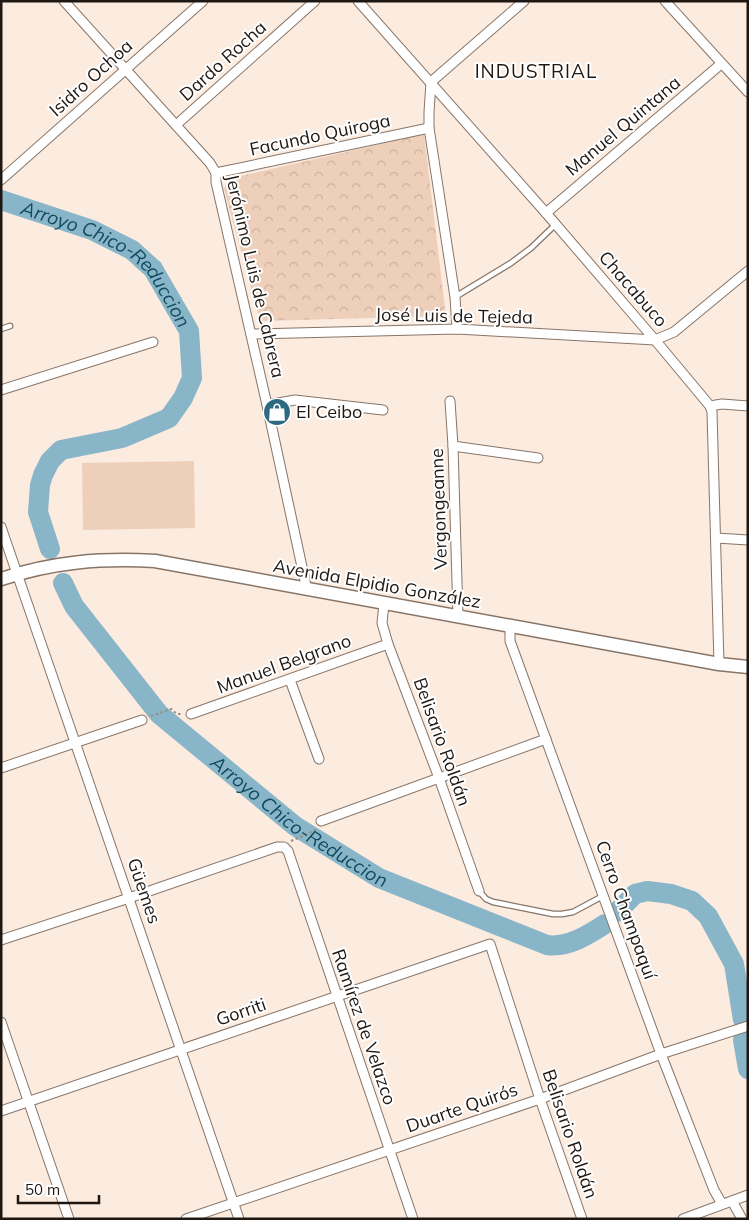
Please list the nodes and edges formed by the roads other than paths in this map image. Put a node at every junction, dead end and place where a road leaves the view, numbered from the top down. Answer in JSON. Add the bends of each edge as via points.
{"nodes":[{"id":1,"x":64,"y":1,"type":"edge"},
{"id":2,"x":203,"y":1,"type":"edge"},
{"id":3,"x":315,"y":1,"type":"edge"},
{"id":4,"x":524,"y":1,"type":"edge"},
{"id":5,"x":665,"y":1,"type":"edge"},
{"id":6,"x":360,"y":2,"type":"edge"},
{"id":7,"x":721,"y":64,"type":"junction"},
{"id":8,"x":124,"y":70,"type":"junction"},
{"id":9,"x":432,"y":82,"type":"junction"},
{"id":10,"x":748,"y":92,"type":"edge"},
{"id":11,"x":176,"y":125,"type":"junction"},
{"id":12,"x":430,"y":128,"type":"junction"},
{"id":13,"x":216,"y":173,"type":"junction"},
{"id":14,"x":1,"y":180,"type":"edge"},
{"id":15,"x":546,"y":213,"type":"junction"},
{"id":16,"x":556,"y":224,"type":"junction"},
{"id":17,"x":748,"y":271,"type":"edge"},
{"id":18,"x":455,"y":297,"type":"junction"},
{"id":19,"x":10,"y":326,"type":"dead end"},
{"id":20,"x":1,"y":329,"type":"edge"},
{"id":21,"x":457,"y":329,"type":"junction"},
{"id":22,"x":252,"y":334,"type":"junction"},
{"id":23,"x":656,"y":340,"type":"junction"},
{"id":24,"x":154,"y":342,"type":"dead end"},
{"id":25,"x":1,"y":390,"type":"edge"},
{"id":26,"x":450,"y":401,"type":"dead end"},
{"id":27,"x":267,"y":405,"type":"junction"},
{"id":28,"x":710,"y":406,"type":"junction"},
{"id":29,"x":748,"y":406,"type":"edge"},
{"id":30,"x":383,"y":410,"type":"dead end"},
{"id":31,"x":454,"y":446,"type":"junction"},
{"id":32,"x":538,"y":458,"type":"dead end"},
{"id":33,"x":1,"y":527,"type":"edge"},
{"id":34,"x":716,"y":538,"type":"junction"},
{"id":35,"x":748,"y":540,"type":"edge"},
{"id":36,"x":18,"y":574,"type":"junction"},
{"id":37,"x":1,"y":579,"type":"edge"},
{"id":38,"x":306,"y":590,"type":"junction"},
{"id":39,"x":384,"y":604,"type":"junction"},
{"id":40,"x":458,"y":616,"type":"junction"},
{"id":41,"x":510,"y":625,"type":"junction"},
{"id":42,"x":388,"y":644,"type":"junction"},
{"id":43,"x":719,"y":664,"type":"junction"},
{"id":44,"x":748,"y":668,"type":"edge"},
{"id":45,"x":290,"y":680,"type":"junction"},
{"id":46,"x":191,"y":714,"type":"dead end"},
{"id":47,"x":142,"y":720,"type":"dead end"},
{"id":48,"x":546,"y":739,"type":"junction"},
{"id":49,"x":75,"y":743,"type":"junction"},
{"id":50,"x":318,"y":759,"type":"dead end"},
{"id":51,"x":1,"y":768,"type":"edge"},
{"id":52,"x":438,"y":778,"type":"junction"},
{"id":53,"x":321,"y":821,"type":"dead end"},
{"id":54,"x":479,"y":892,"type":"joint"},
{"id":55,"x":603,"y":896,"type":"junction"},
{"id":56,"x":129,"y":898,"type":"junction"},
{"id":57,"x":1,"y":940,"type":"edge"},
{"id":58,"x":490,"y":944,"type":"joint"},
{"id":59,"x":337,"y":997,"type":"junction"},
{"id":60,"x":1,"y":1022,"type":"edge"},
{"id":61,"x":748,"y":1026,"type":"edge"},
{"id":62,"x":182,"y":1049,"type":"junction"},
{"id":63,"x":661,"y":1054,"type":"junction"},
{"id":64,"x":540,"y":1099,"type":"junction"},
{"id":65,"x":28,"y":1102,"type":"junction"},
{"id":66,"x":1,"y":1111,"type":"edge"},
{"id":67,"x":389,"y":1151,"type":"junction"},
{"id":68,"x":748,"y":1195,"type":"edge"},
{"id":69,"x":732,"y":1201,"type":"junction"},
{"id":70,"x":233,"y":1203,"type":"junction"},
{"id":71,"x":722,"y":1204,"type":"junction"},
{"id":72,"x":69,"y":1219,"type":"edge"},
{"id":73,"x":186,"y":1219,"type":"edge"},
{"id":74,"x":239,"y":1219,"type":"edge"},
{"id":75,"x":413,"y":1219,"type":"edge"},
{"id":76,"x":582,"y":1219,"type":"edge"},
{"id":77,"x":683,"y":1219,"type":"edge"},
{"id":78,"x":742,"y":1219,"type":"edge"}],
"edges":[{"from":1,"to":8,"type":"street","name":"Jerónimo Luis de Cabrera"},
{"from":2,"to":8,"type":"street","name":"Isidro Ochoa"},
{"from":3,"to":11,"type":"street","name":"Dardo Rocha"},
{"from":4,"to":9,"type":"street"},
{"from":5,"to":7,"type":"street"},
{"from":6,"to":9,"type":"street","name":"Chacabuco"},
{"from":7,"to":10,"type":"street"},
{"from":7,"to":15,"type":"street","name":"Manuel Quintana"},
{"from":8,"to":11,"type":"street","name":"Jerónimo Luis de Cabrera"},
{"from":8,"to":14,"type":"street","name":"Isidro Ochoa"},
{"from":9,"to":12,"type":"street"},
{"from":9,"to":15,"type":"street","name":"Chacabuco"},
{"from":11,"to":13,"type":"street","name":"Jerónimo Luis de Cabrera"},
{"from":12,"to":13,"type":"street","name":"Facundo Quiroga"},
{"from":12,"to":18,"type":"street"},
{"from":13,"to":22,"type":"street","name":"Jerónimo Luis de Cabrera"},
{"from":15,"to":16,"type":"street","name":"Chacabuco"},
{"from":16,"to":18,"type":"lane","via":[[511,263]]},
{"from":16,"to":23,"type":"street","name":"Chacabuco"},
{"from":17,"to":23,"type":"street","via":[[674,332]]},
{"from":18,"to":21,"type":"street"},
{"from":19,"to":20,"type":"lane"},
{"from":21,"to":22,"type":"street","name":"José Luis de Tejeda"},
{"from":21,"to":23,"type":"street","name":"José Luis de Tejeda"},
{"from":22,"to":27,"type":"street","name":"Jerónimo Luis de Cabrera"},
{"from":23,"to":28,"type":"street","name":"Chacabuco"},
{"from":24,"to":25,"type":"street"},
{"from":26,"to":31,"type":"street","name":"Vergongeanne"},
{"from":27,"to":30,"type":"street","name":"Jerónimo Luis de Cabrera","via":[[295,400]]},
{"from":27,"to":38,"type":"street","name":"Jerónimo Luis de Cabrera"},
{"from":28,"to":29,"type":"street"},
{"from":28,"to":34,"type":"street"},
{"from":31,"to":32,"type":"street"},
{"from":31,"to":40,"type":"street","name":"Vergongeanne"},
{"from":33,"to":36,"type":"street","name":"Güemes"},
{"from":34,"to":35,"type":"street"},
{"from":34,"to":43,"type":"street"},
{"from":36,"to":37,"type":"main road","name":"Avenida Elpidio González"},
{"from":36,"to":38,"type":"main road","name":"Avenida Elpidio González","via":[[67,562],[129,559]]},
{"from":36,"to":49,"type":"street","name":"Güemes"},
{"from":38,"to":39,"type":"main road","name":"Avenida Elpidio González"},
{"from":39,"to":40,"type":"main road","name":"Avenida Elpidio González"},
{"from":39,"to":42,"type":"street","name":"Belisario Roldán","via":[[382,623]]},
{"from":40,"to":41,"type":"main road","name":"Avenida Elpidio González"},
{"from":41,"to":43,"type":"main road","name":"Avenida Elpidio González"},
{"from":41,"to":48,"type":"street","name":"Cerro Champaquí","via":[[510,641]]},
{"from":42,"to":45,"type":"street","name":"Manuel Belgrano"},
{"from":42,"to":52,"type":"street","name":"Belisario Roldán"},
{"from":43,"to":44,"type":"main road","name":"Avenida Elpidio González"},
{"from":45,"to":46,"type":"street","name":"Manuel Belgrano"},
{"from":45,"to":50,"type":"street"},
{"from":47,"to":49,"type":"street"},
{"from":48,"to":52,"type":"street"},
{"from":48,"to":55,"type":"street","name":"Cerro Champaquí"},
{"from":49,"to":51,"type":"street"},
{"from":49,"to":56,"type":"street","name":"Güemes"},
{"from":52,"to":53,"type":"street"},
{"from":52,"to":54,"type":"street","name":"Belisario Roldán"},
{"from":54,"to":55,"type":"lane","via":[[493,902],[553,914],[572,912]]},
{"from":55,"to":63,"type":"street","name":"Cerro Champaquí"},
{"from":56,"to":57,"type":"street"},
{"from":56,"to":59,"type":"street","name":"Ramírez de Velazco","via":[[286,844]]},
{"from":56,"to":62,"type":"street","name":"Güemes"},
{"from":58,"to":59,"type":"street","name":"Gorriti"},
{"from":58,"to":64,"type":"street","name":"Belisario Roldán"},
{"from":59,"to":62,"type":"street","name":"Gorriti"},
{"from":59,"to":67,"type":"street","name":"Ramírez de Velazco"},
{"from":60,"to":65,"type":"street"},
{"from":61,"to":63,"type":"street","name":"Duarte Quirós"},
{"from":62,"to":65,"type":"street","name":"Gorriti"},
{"from":62,"to":70,"type":"street","name":"Güemes"},
{"from":63,"to":64,"type":"street","name":"Duarte Quirós"},
{"from":63,"to":71,"type":"street","name":"Cerro Champaquí"},
{"from":64,"to":67,"type":"street","name":"Duarte Quirós"},
{"from":64,"to":76,"type":"street","name":"Belisario Roldán"},
{"from":65,"to":66,"type":"street","name":"Gorriti"},
{"from":65,"to":72,"type":"street"},
{"from":67,"to":70,"type":"street","name":"Duarte Quirós"},
{"from":67,"to":75,"type":"street","name":"Ramírez de Velazco"},
{"from":68,"to":69,"type":"street"},
{"from":69,"to":71,"type":"street"},
{"from":69,"to":78,"type":"street"},
{"from":70,"to":73,"type":"street","name":"Duarte Quirós"},
{"from":70,"to":74,"type":"street","name":"Güemes"},
{"from":71,"to":77,"type":"street"}]}
